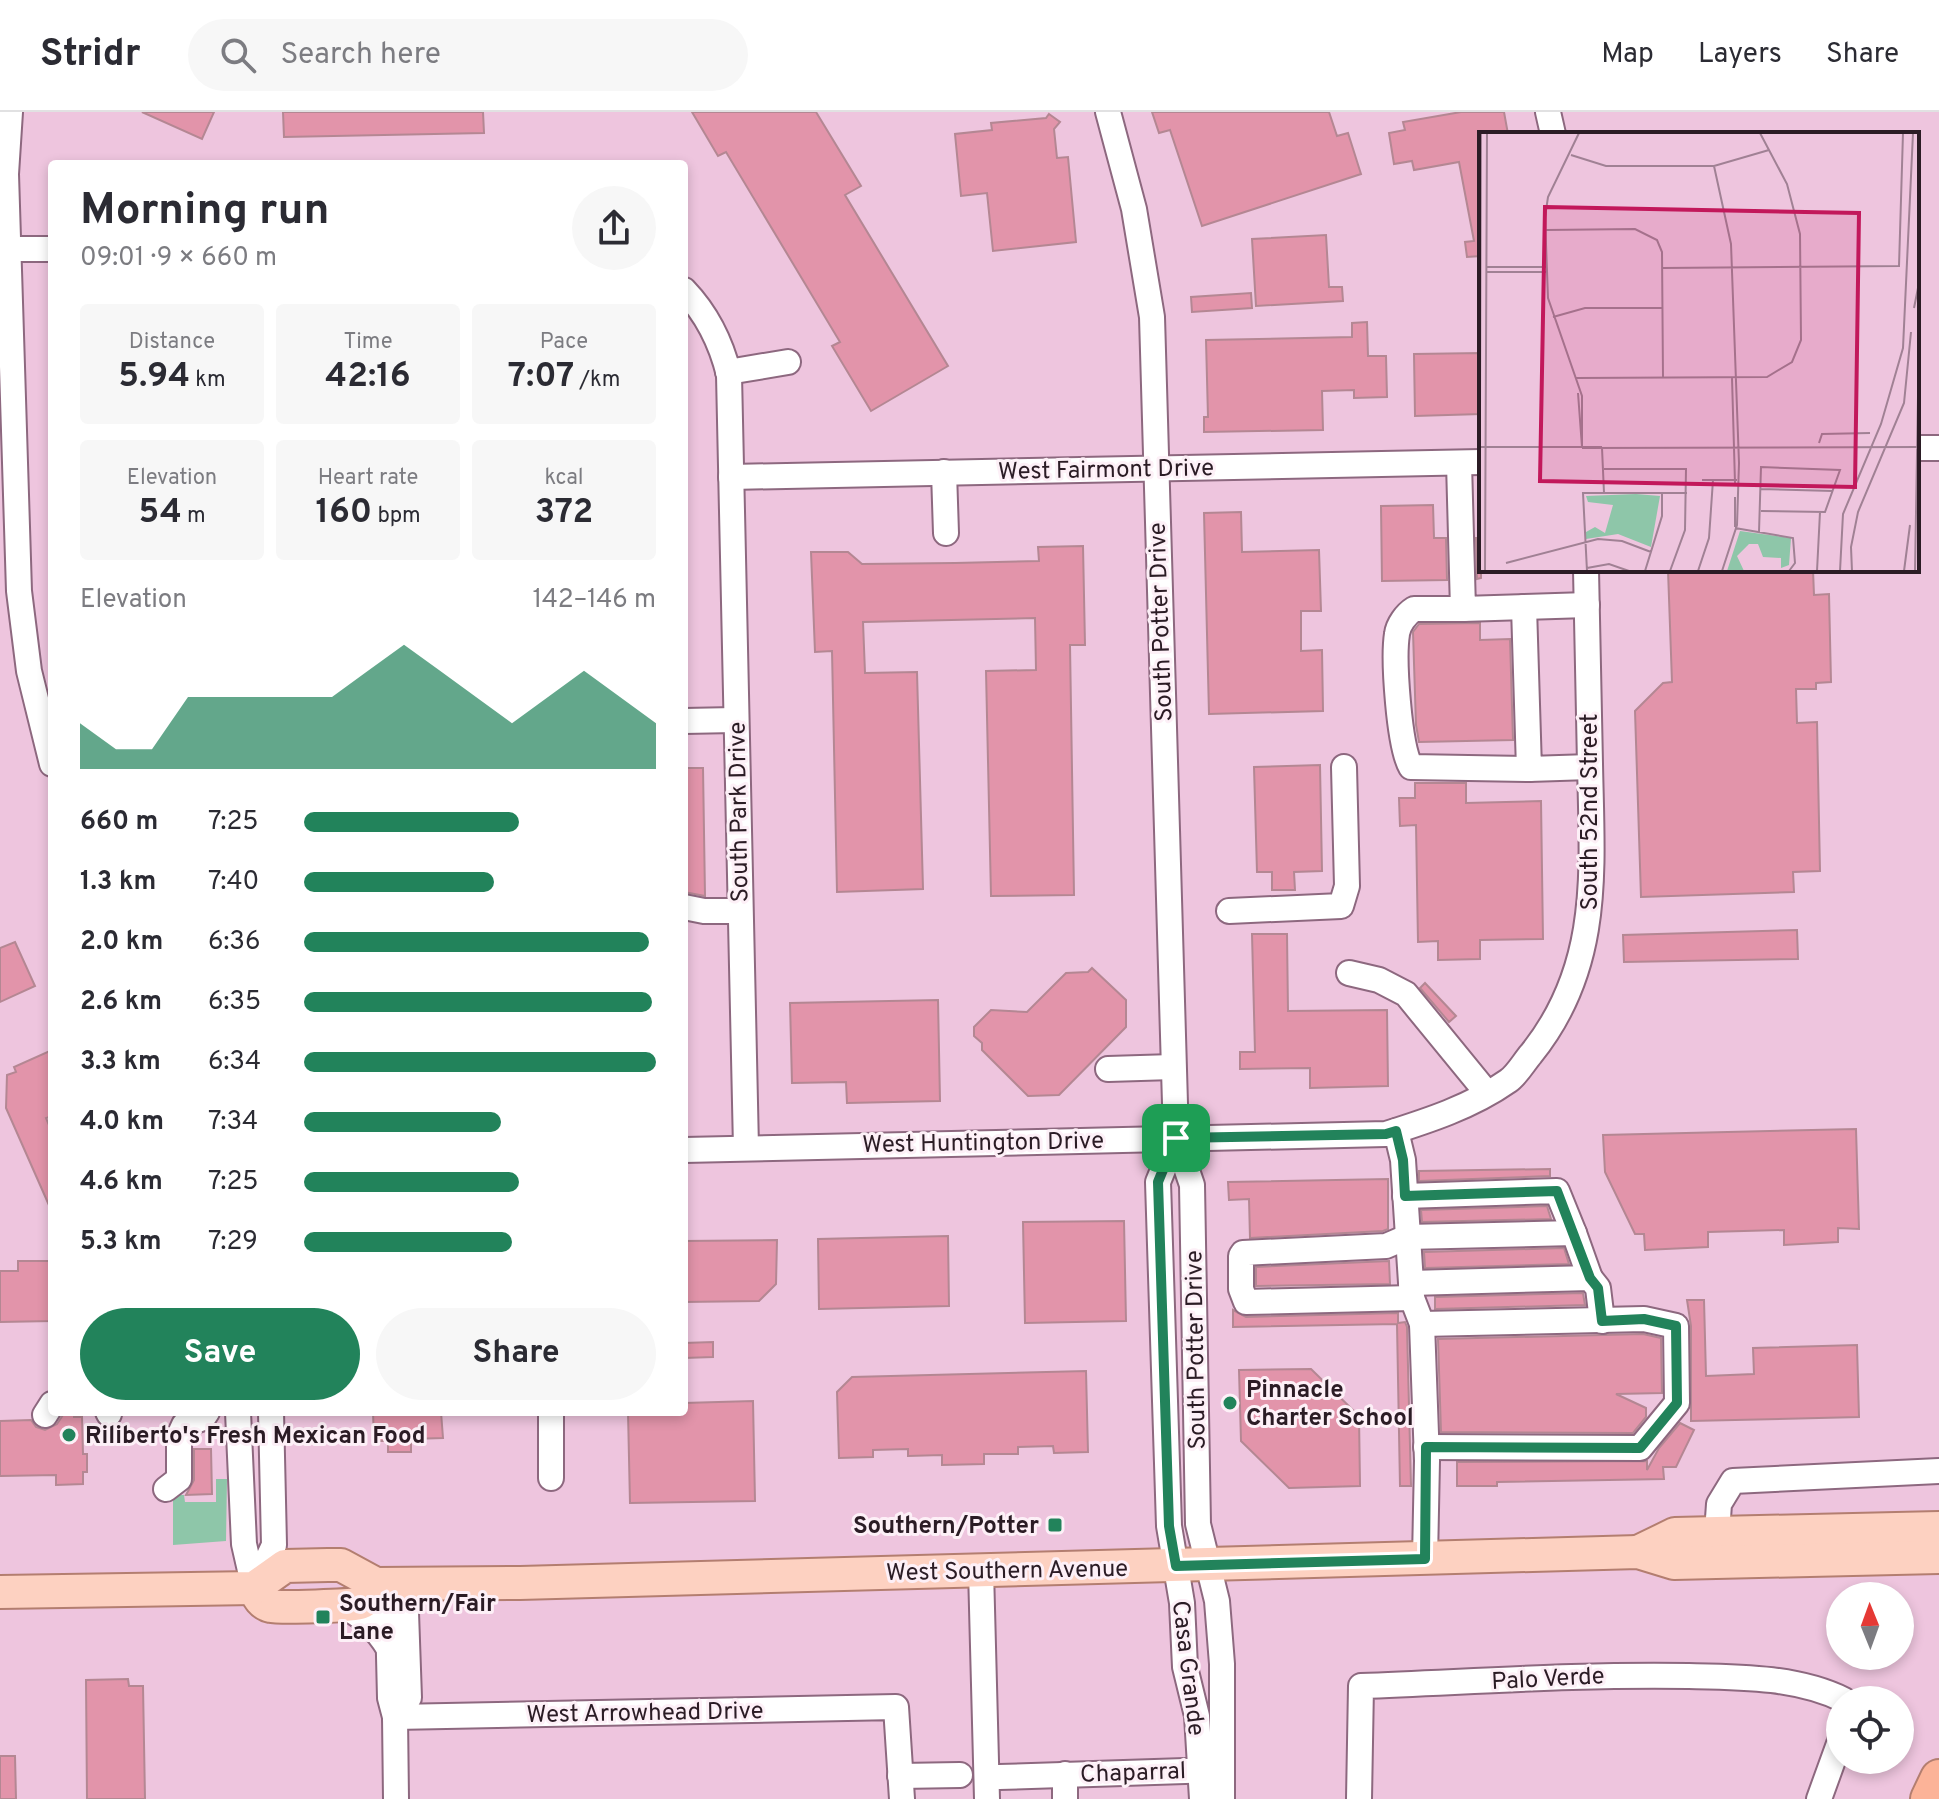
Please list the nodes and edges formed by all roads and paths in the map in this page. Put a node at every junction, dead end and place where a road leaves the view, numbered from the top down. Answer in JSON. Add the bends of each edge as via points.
{"nodes":[{"id":1,"x":10,"y":112,"type":"edge"},
{"id":2,"x":1108,"y":112,"type":"edge"},
{"id":3,"x":1548,"y":112,"type":"edge"},
{"id":4,"x":1553,"y":132,"type":"edge"},
{"id":5,"x":9,"y":249,"type":"junction"},
{"id":6,"x":48,"y":249,"type":"edge"},
{"id":7,"x":688,"y":294,"type":"edge"},
{"id":8,"x":788,"y":362,"type":"dead end"},
{"id":9,"x":728,"y":372,"type":"junction"},
{"id":10,"x":1470,"y":462,"type":"edge"},
{"id":11,"x":1155,"y":467,"type":"junction"},
{"id":12,"x":944,"y":472,"type":"junction"},
{"id":13,"x":731,"y":477,"type":"junction"},
{"id":14,"x":8,"y":479,"type":"edge"},
{"id":15,"x":8,"y":509,"type":"edge"},
{"id":16,"x":946,"y":533,"type":"dead end"},
{"id":17,"x":1586,"y":572,"type":"edge"},
{"id":18,"x":1587,"y":605,"type":"junction"},
{"id":19,"x":1524,"y":607,"type":"junction"},
{"id":20,"x":1463,"y":609,"type":"junction"},
{"id":21,"x":735,"y":720,"type":"junction"},
{"id":22,"x":688,"y":721,"type":"edge"},
{"id":23,"x":48,"y":748,"type":"edge"},
{"id":24,"x":1344,"y":767,"type":"dead end"},
{"id":25,"x":1590,"y":767,"type":"junction"},
{"id":26,"x":1529,"y":769,"type":"junction"},
{"id":27,"x":688,"y":908,"type":"edge"},
{"id":28,"x":740,"y":911,"type":"junction"},
{"id":29,"x":1229,"y":911,"type":"dead end"},
{"id":30,"x":1349,"y":973,"type":"dead end"},
{"id":31,"x":1173,"y":1067,"type":"junction"},
{"id":32,"x":1108,"y":1069,"type":"dead end"},
{"id":33,"x":1510,"y":1080,"type":"joint"},
{"id":34,"x":1487,"y":1093,"type":"junction"},
{"id":35,"x":1396,"y":1131,"type":"junction"},
{"id":36,"x":1176,"y":1138,"type":"junction"},
{"id":37,"x":746,"y":1148,"type":"junction"},
{"id":38,"x":688,"y":1150,"type":"edge"},
{"id":39,"x":1405,"y":1196,"type":"junction"},
{"id":40,"x":1574,"y":1233,"type":"junction"},
{"id":41,"x":1407,"y":1237,"type":"junction"},
{"id":42,"x":1590,"y":1278,"type":"junction"},
{"id":43,"x":1411,"y":1290,"type":"junction"},
{"id":44,"x":1602,"y":1321,"type":"junction"},
{"id":45,"x":1422,"y":1324,"type":"junction"},
{"id":46,"x":204,"y":1416,"type":"edge"},
{"id":47,"x":238,"y":1416,"type":"edge"},
{"id":48,"x":271,"y":1416,"type":"edge"},
{"id":49,"x":551,"y":1416,"type":"edge"},
{"id":50,"x":1426,"y":1447,"type":"junction"},
{"id":51,"x":1939,"y":1471,"type":"edge"},
{"id":52,"x":551,"y":1478,"type":"dead end"},
{"id":53,"x":166,"y":1489,"type":"dead end"},
{"id":54,"x":1939,"y":1528,"type":"edge"},
{"id":55,"x":1717,"y":1533,"type":"junction"},
{"id":56,"x":1638,"y":1552,"type":"junction"},
{"id":57,"x":1939,"y":1557,"type":"edge"},
{"id":58,"x":1425,"y":1559,"type":"junction"},
{"id":59,"x":1208,"y":1565,"type":"junction"},
{"id":60,"x":1176,"y":1566,"type":"junction"},
{"id":61,"x":981,"y":1570,"type":"junction"},
{"id":62,"x":390,"y":1584,"type":"junction"},
{"id":63,"x":254,"y":1588,"type":"junction"},
{"id":64,"x":0,"y":1592,"type":"edge"},
{"id":65,"x":341,"y":1605,"type":"junction"},
{"id":66,"x":389,"y":1649,"type":"junction"},
{"id":67,"x":1826,"y":1691,"type":"edge"},
{"id":68,"x":395,"y":1717,"type":"junction"},
{"id":69,"x":1211,"y":1770,"type":"junction"},
{"id":70,"x":1065,"y":1774,"type":"junction"},
{"id":71,"x":1828,"y":1774,"type":"edge"},
{"id":72,"x":960,"y":1775,"type":"dead end"},
{"id":73,"x":999,"y":1777,"type":"dead end"},
{"id":74,"x":1939,"y":1778,"type":"edge"},
{"id":75,"x":901,"y":1787,"type":"edge"},
{"id":76,"x":396,"y":1799,"type":"edge"},
{"id":77,"x":987,"y":1799,"type":"edge"},
{"id":78,"x":1065,"y":1799,"type":"edge"},
{"id":79,"x":1202,"y":1799,"type":"edge"},
{"id":80,"x":1222,"y":1799,"type":"edge"},
{"id":81,"x":1359,"y":1799,"type":"edge"},
{"id":82,"x":1819,"y":1799,"type":"edge"},
{"id":83,"x":1929,"y":1799,"type":"edge"}],
"edges":[{"from":1,"to":5,"type":"street"},
{"from":2,"to":11,"type":"street","name":"South Potter Drive","via":[[1134,209],[1151,308]]},
{"from":3,"to":4,"type":"street"},
{"from":5,"to":6,"type":"street"},
{"from":5,"to":14,"type":"street"},
{"from":7,"to":9,"type":"street","name":"South Park Drive","via":[[716,335]]},
{"from":8,"to":9,"type":"street"},
{"from":9,"to":13,"type":"street","name":"South Park Drive"},
{"from":10,"to":11,"type":"street","name":"West Fairmont Drive"},
{"from":10,"to":20,"type":"street"},
{"from":11,"to":12,"type":"street","name":"West Fairmont Drive"},
{"from":11,"to":31,"type":"street","name":"South Potter Drive"},
{"from":12,"to":13,"type":"street","name":"West Fairmont Drive"},
{"from":12,"to":16,"type":"street"},
{"from":13,"to":21,"type":"street","name":"South Park Drive"},
{"from":14,"to":15,"type":"street"},
{"from":15,"to":23,"type":"street","via":[[29,671]]},
{"from":17,"to":18,"type":"street","name":"South 52nd Street"},
{"from":18,"to":19,"type":"street"},
{"from":18,"to":25,"type":"street","name":"South 52nd Street"},
{"from":19,"to":20,"type":"street"},
{"from":19,"to":26,"type":"street"},
{"from":20,"to":26,"type":"street","via":[[1414,609],[1397,632],[1402,740],[1411,767]]},
{"from":21,"to":22,"type":"street"},
{"from":21,"to":28,"type":"street","name":"South Park Drive"},
{"from":24,"to":29,"type":"street","via":[[1347,886],[1341,906]]},
{"from":25,"to":26,"type":"street"},
{"from":25,"to":33,"type":"street","name":"South 52nd Street","via":[[1592,888],[1585,941],[1563,1004]]},
{"from":27,"to":28,"type":"street"},
{"from":28,"to":37,"type":"street","name":"South Park Drive"},
{"from":30,"to":34,"type":"street","via":[[1406,994]]},
{"from":31,"to":32,"type":"street"},
{"from":31,"to":36,"type":"street","name":"South Potter Drive"},
{"from":33,"to":34,"type":"street","name":"West Huntington Drive"},
{"from":34,"to":35,"type":"street","name":"West Huntington Drive"},
{"from":35,"to":36,"type":"street","name":"West Huntington Drive"},
{"from":35,"to":39,"type":"street"},
{"from":36,"to":37,"type":"street","name":"West Huntington Drive"},
{"from":36,"to":59,"type":"street","name":"South Potter Drive","via":[[1192,1185],[1198,1524]]},
{"from":36,"to":60,"type":"street","name":"South Potter Drive","via":[[1158,1182],[1169,1526]]},
{"from":37,"to":38,"type":"street","name":"West Huntington Drive"},
{"from":39,"to":40,"type":"street","via":[[1557,1191]]},
{"from":39,"to":41,"type":"street"},
{"from":40,"to":41,"type":"street"},
{"from":40,"to":42,"type":"street"},
{"from":41,"to":43,"type":"street"},
{"from":41,"to":43,"type":"street","via":[[1386,1246],[1243,1253],[1241,1289],[1246,1302]]},
{"from":42,"to":43,"type":"street"},
{"from":42,"to":44,"type":"street","via":[[1598,1288]]},
{"from":43,"to":45,"type":"street"},
{"from":44,"to":45,"type":"street"},
{"from":44,"to":50,"type":"street","via":[[1644,1319],[1676,1326],[1677,1403],[1640,1448]]},
{"from":45,"to":50,"type":"street"},
{"from":46,"to":53,"type":"street","via":[[184,1425],[179,1479]]},
{"from":47,"to":63,"type":"street","via":[[244,1544]]},
{"from":48,"to":63,"type":"street","via":[[274,1545]]},
{"from":49,"to":52,"type":"street"},
{"from":50,"to":58,"type":"street"},
{"from":51,"to":55,"type":"street","via":[[1733,1481],[1719,1504]]},
{"from":54,"to":55,"type":"main road","name":"West Southern Avenue"},
{"from":55,"to":56,"type":"main road","name":"West Southern Avenue","via":[[1675,1534]]},
{"from":56,"to":57,"type":"main road","name":"West Southern Avenue","via":[[1674,1563]]},
{"from":56,"to":58,"type":"main road","name":"West Southern Avenue"},
{"from":58,"to":59,"type":"main road","name":"West Southern Avenue"},
{"from":59,"to":60,"type":"main road","name":"West Southern Avenue"},
{"from":59,"to":69,"type":"street","name":"Casa Grande","via":[[1222,1664]]},
{"from":60,"to":61,"type":"main road","name":"West Southern Avenue"},
{"from":60,"to":69,"type":"street","name":"Casa Grande","via":[[1185,1667]]},
{"from":61,"to":62,"type":"main road","name":"West Southern Avenue"},
{"from":61,"to":77,"type":"street"},
{"from":62,"to":63,"type":"main road","name":"West Southern Avenue","via":[[341,1565],[285,1566]]},
{"from":62,"to":65,"type":"main road","via":[[358,1604]]},
{"from":62,"to":66,"type":"street"},
{"from":62,"to":68,"type":"street","via":[[409,1698]]},
{"from":63,"to":64,"type":"main road"},
{"from":63,"to":65,"type":"main road","via":[[270,1606]]},
{"from":65,"to":66,"type":"street","via":[[367,1620]]},
{"from":66,"to":68,"type":"street"},
{"from":67,"to":81,"type":"street","name":"Palo Verde","via":[[1722,1677],[1622,1675],[1361,1686]]},
{"from":68,"to":75,"type":"street","name":"West Arrowhead Drive","via":[[896,1707]]},
{"from":68,"to":76,"type":"street"},
{"from":69,"to":70,"type":"street","name":"Chaparral"},
{"from":69,"to":79,"type":"street","name":"Casa Grande"},
{"from":69,"to":80,"type":"street","name":"Casa Grande"},
{"from":70,"to":73,"type":"street","name":"Chaparral"},
{"from":70,"to":78,"type":"street","name":"Chaparral"},
{"from":71,"to":82,"type":"street"},
{"from":72,"to":75,"type":"street"},
{"from":74,"to":83,"type":"highway"}]}
